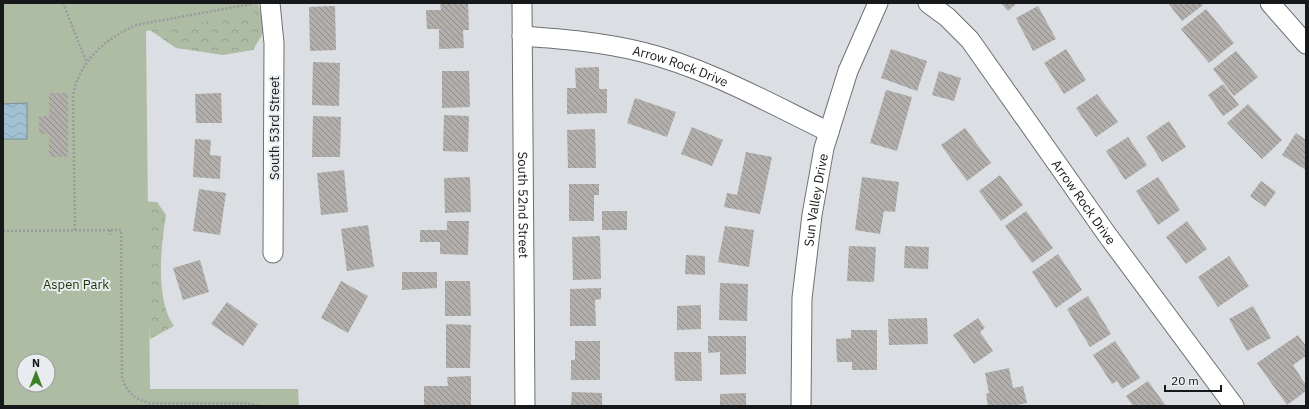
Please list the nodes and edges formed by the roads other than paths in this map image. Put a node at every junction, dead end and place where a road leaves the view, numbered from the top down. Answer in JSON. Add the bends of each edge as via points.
{"nodes":[{"id":1,"x":522,"y":3,"type":"edge"},
{"id":2,"x":878,"y":3,"type":"edge"},
{"id":3,"x":928,"y":3,"type":"edge"},
{"id":4,"x":1270,"y":3,"type":"edge"},
{"id":5,"x":261,"y":4,"type":"edge"},
{"id":6,"x":522,"y":36,"type":"junction"},
{"id":7,"x":1306,"y":44,"type":"edge"},
{"id":8,"x":829,"y":132,"type":"junction"},
{"id":9,"x":273,"y":254,"type":"dead end"},
{"id":10,"x":525,"y":406,"type":"edge"},
{"id":11,"x":800,"y":406,"type":"edge"},
{"id":12,"x":1234,"y":406,"type":"edge"}],
"edges":[{"from":1,"to":6,"type":"street","name":"South 52nd Street"},
{"from":2,"to":8,"type":"street","name":"Sun Valley Drive","via":[[848,71]]},
{"from":3,"to":12,"type":"street","name":"Arrow Rock Drive","via":[[947,17],[970,40],[1108,236]]},
{"from":4,"to":7,"type":"street"},
{"from":5,"to":9,"type":"street","name":"South 53rd Street","via":[[274,43]]},
{"from":6,"to":8,"type":"street","name":"Arrow Rock Drive","via":[[587,40],[643,52],[692,68]]},
{"from":6,"to":10,"type":"street","name":"South 52nd Street"},
{"from":8,"to":11,"type":"street","name":"Sun Valley Drive","via":[[812,215],[802,298]]}]}
